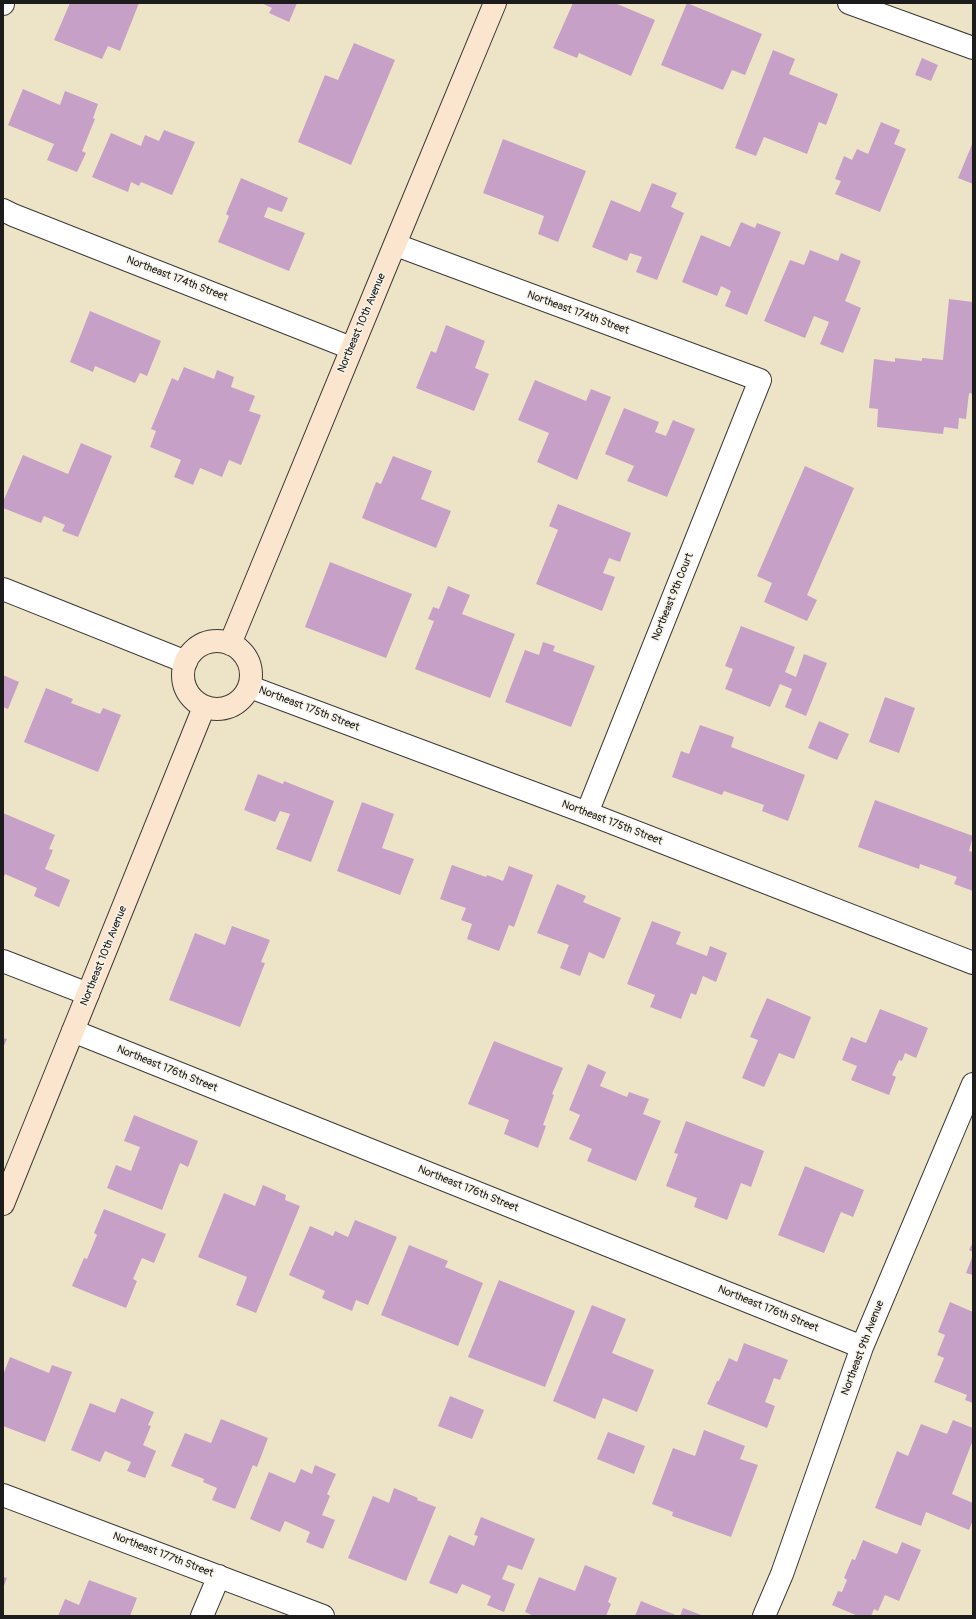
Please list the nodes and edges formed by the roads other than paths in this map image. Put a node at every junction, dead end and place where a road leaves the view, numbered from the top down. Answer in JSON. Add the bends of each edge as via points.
{"nodes":[{"id":1,"x":495,"y":3,"type":"edge"},
{"id":2,"x":849,"y":3,"type":"edge"},
{"id":3,"x":973,"y":48,"type":"edge"},
{"id":4,"x":3,"y":210,"type":"edge"},
{"id":5,"x":396,"y":245,"type":"junction"},
{"id":6,"x":351,"y":348,"type":"junction"},
{"id":7,"x":760,"y":380,"type":"joint"},
{"id":8,"x":3,"y":589,"type":"edge"},
{"id":9,"x":230,"y":644,"type":"junction"},
{"id":10,"x":186,"y":662,"type":"junction"},
{"id":11,"x":250,"y":687,"type":"junction"},
{"id":12,"x":204,"y":707,"type":"junction"},
{"id":13,"x":587,"y":813,"type":"junction"},
{"id":14,"x":3,"y":961,"type":"edge"},
{"id":15,"x":973,"y":962,"type":"edge"},
{"id":16,"x":88,"y":994,"type":"junction"},
{"id":17,"x":73,"y":1031,"type":"junction"},
{"id":18,"x":973,"y":1084,"type":"edge"},
{"id":19,"x":3,"y":1204,"type":"edge"},
{"id":20,"x":862,"y":1347,"type":"junction"},
{"id":21,"x":3,"y":1495,"type":"edge"},
{"id":22,"x":219,"y":1576,"type":"junction"},
{"id":23,"x":202,"y":1616,"type":"edge"},
{"id":24,"x":323,"y":1616,"type":"edge"},
{"id":25,"x":764,"y":1616,"type":"edge"}],
"edges":[{"from":1,"to":5,"type":"street","name":"Northeast 10th Avenue"},
{"from":2,"to":3,"type":"street"},
{"from":4,"to":6,"type":"street","name":"Northeast 174th Street"},
{"from":5,"to":6,"type":"street","name":"Northeast 10th Avenue"},
{"from":5,"to":7,"type":"street","name":"Northeast 174th Street"},
{"from":6,"to":9,"type":"street","name":"Northeast 10th Avenue"},
{"from":7,"to":13,"type":"street","name":"Northeast 9th Court"},
{"from":8,"to":10,"type":"street"},
{"from":9,"to":10,"type":"street","via":[[219,641],[207,642],[196,648]]},
{"from":9,"to":11,"type":"street","via":[[240,649],[247,657],[251,667]]},
{"from":10,"to":12,"type":"street","via":[[183,667],[186,691]]},
{"from":11,"to":12,"type":"street","via":[[235,705],[225,709]]},
{"from":11,"to":13,"type":"street","name":"Northeast 175th Street"},
{"from":12,"to":16,"type":"street","name":"Northeast 10th Avenue"},
{"from":13,"to":15,"type":"street","name":"Northeast 175th Street"},
{"from":14,"to":16,"type":"street"},
{"from":16,"to":17,"type":"street","name":"Northeast 10th Avenue"},
{"from":17,"to":19,"type":"street","name":"Northeast 10th Avenue"},
{"from":17,"to":20,"type":"street","name":"Northeast 176th Street"},
{"from":18,"to":20,"type":"street","name":"Northeast 9th Avenue"},
{"from":20,"to":25,"type":"street","name":"Northeast 9th Avenue","via":[[782,1574]]},
{"from":21,"to":22,"type":"street","name":"Northeast 177th Street"},
{"from":22,"to":23,"type":"street"},
{"from":22,"to":24,"type":"street","name":"Northeast 177th Street"}]}
